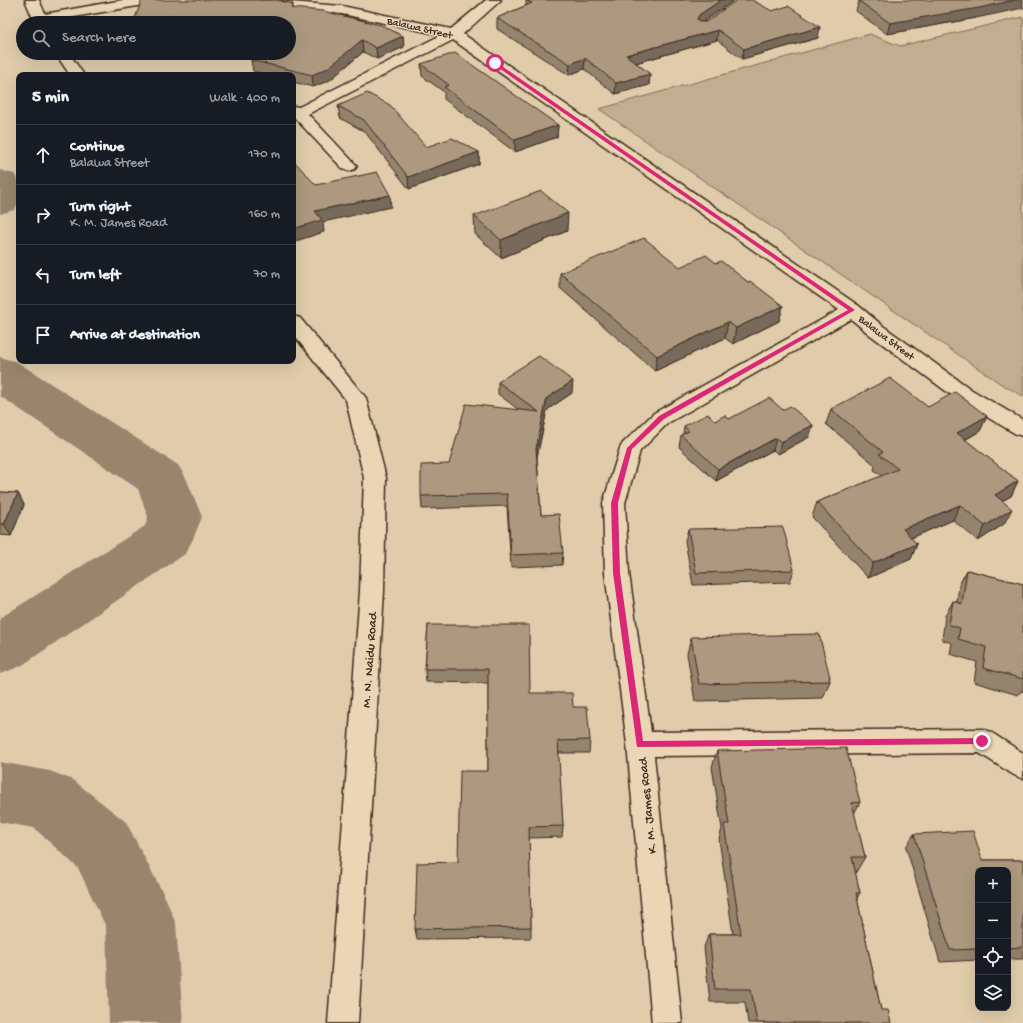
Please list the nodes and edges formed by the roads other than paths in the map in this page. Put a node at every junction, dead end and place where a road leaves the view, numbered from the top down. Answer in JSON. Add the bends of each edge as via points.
{"nodes":[{"id":1,"x":32,"y":0,"type":"edge"},
{"id":2,"x":149,"y":0,"type":"edge"},
{"id":3,"x":494,"y":0,"type":"edge"},
{"id":4,"x":248,"y":2,"type":"edge"},
{"id":5,"x":39,"y":16,"type":"edge"},
{"id":6,"x":61,"y":16,"type":"edge"},
{"id":7,"x":454,"y":34,"type":"junction"},
{"id":8,"x":67,"y":60,"type":"edge"},
{"id":9,"x":75,"y":72,"type":"edge"},
{"id":10,"x":296,"y":111,"type":"edge"},
{"id":11,"x":349,"y":166,"type":"dead end"},
{"id":12,"x":852,"y":310,"type":"junction"},
{"id":13,"x":296,"y":326,"type":"edge"},
{"id":14,"x":1023,"y":429,"type":"edge"},
{"id":15,"x":640,"y":744,"type":"junction"},
{"id":16,"x":1023,"y":767,"type":"edge"},
{"id":17,"x":343,"y":1023,"type":"edge"},
{"id":18,"x":667,"y":1023,"type":"edge"}],
"edges":[{"from":1,"to":5,"type":"street"},
{"from":2,"to":6,"type":"street"},
{"from":3,"to":7,"type":"street"},
{"from":4,"to":7,"type":"street","name":"Balawa Street","via":[[342,10]]},
{"from":7,"to":10,"type":"street"},
{"from":7,"to":12,"type":"street","name":"Balawa Street"},
{"from":8,"to":9,"type":"street"},
{"from":10,"to":11,"type":"street"},
{"from":12,"to":14,"type":"street","name":"Balawa Street","via":[[965,395]]},
{"from":12,"to":15,"type":"street","name":"K. M. James Road","via":[[661,418],[630,448],[614,503],[617,573]]},
{"from":13,"to":17,"type":"street","name":"M. N. Naidu Road","via":[[356,398],[375,478],[372,590]]},
{"from":15,"to":16,"type":"street","via":[[982,741]]},
{"from":15,"to":18,"type":"street","name":"K. M. James Road"}]}
